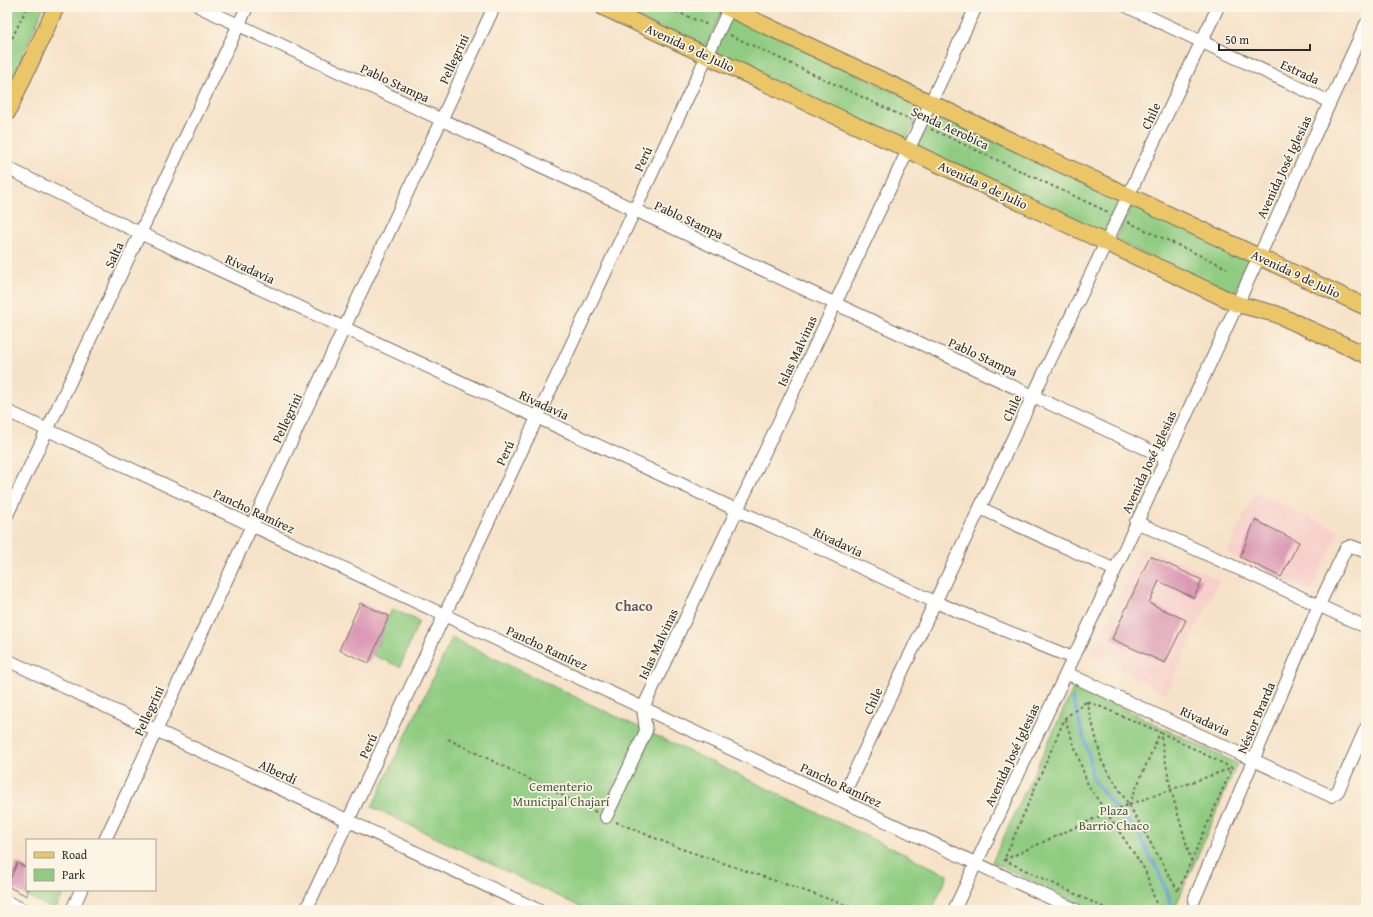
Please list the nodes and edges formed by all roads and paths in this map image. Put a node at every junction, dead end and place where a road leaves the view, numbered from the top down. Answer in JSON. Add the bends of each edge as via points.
{"nodes":[{"id":1,"x":27,"y":7,"type":"edge"},
{"id":2,"x":56,"y":7,"type":"edge"},
{"id":3,"x":200,"y":7,"type":"edge"},
{"id":4,"x":247,"y":7,"type":"edge"},
{"id":5,"x":494,"y":7,"type":"edge"},
{"id":6,"x":603,"y":7,"type":"edge"},
{"id":7,"x":665,"y":7,"type":"edge"},
{"id":8,"x":976,"y":7,"type":"edge"},
{"id":9,"x":1128,"y":7,"type":"edge"},
{"id":10,"x":1218,"y":7,"type":"edge"},
{"id":11,"x":728,"y":8,"type":"edge"},
{"id":12,"x":1366,"y":24,"type":"edge"},
{"id":13,"x":238,"y":25,"type":"junction"},
{"id":14,"x":719,"y":30,"type":"junction"},
{"id":15,"x":1202,"y":42,"type":"junction"},
{"id":16,"x":7,"y":49,"type":"edge"},
{"id":17,"x":707,"y":56,"type":"junction"},
{"id":18,"x":1330,"y":102,"type":"junction"},
{"id":19,"x":930,"y":103,"type":"junction"},
{"id":20,"x":7,"y":113,"type":"edge"},
{"id":21,"x":441,"y":120,"type":"junction"},
{"id":22,"x":920,"y":124,"type":"junction"},
{"id":23,"x":908,"y":150,"type":"junction"},
{"id":24,"x":7,"y":168,"type":"edge"},
{"id":25,"x":1128,"y":196,"type":"junction"},
{"id":26,"x":635,"y":210,"type":"junction"},
{"id":27,"x":1118,"y":217,"type":"junction"},
{"id":28,"x":140,"y":233,"type":"junction"},
{"id":29,"x":1106,"y":243,"type":"junction"},
{"id":30,"x":1259,"y":257,"type":"junction"},
{"id":31,"x":1227,"y":268,"type":"dead end"},
{"id":32,"x":835,"y":303,"type":"junction"},
{"id":33,"x":1237,"y":304,"type":"junction"},
{"id":34,"x":1366,"y":307,"type":"edge"},
{"id":35,"x":344,"y":328,"type":"junction"},
{"id":36,"x":1366,"y":355,"type":"edge"},
{"id":37,"x":1033,"y":396,"type":"junction"},
{"id":38,"x":7,"y":411,"type":"edge"},
{"id":39,"x":537,"y":418,"type":"junction"},
{"id":40,"x":47,"y":430,"type":"junction"},
{"id":41,"x":1166,"y":458,"type":"junction"},
{"id":42,"x":980,"y":508,"type":"junction"},
{"id":43,"x":737,"y":510,"type":"junction"},
{"id":44,"x":7,"y":515,"type":"edge"},
{"id":45,"x":1136,"y":522,"type":"junction"},
{"id":46,"x":252,"y":525,"type":"junction"},
{"id":47,"x":1366,"y":552,"type":"edge"},
{"id":48,"x":1115,"y":570,"type":"junction"},
{"id":49,"x":935,"y":602,"type":"junction"},
{"id":50,"x":1319,"y":605,"type":"junction"},
{"id":51,"x":445,"y":615,"type":"junction"},
{"id":52,"x":1366,"y":627,"type":"edge"},
{"id":53,"x":1073,"y":658,"type":"junction"},
{"id":54,"x":7,"y":660,"type":"edge"},
{"id":55,"x":1066,"y":673,"type":"junction"},
{"id":56,"x":1087,"y":701,"type":"junction"},
{"id":57,"x":643,"y":708,"type":"junction"},
{"id":58,"x":1065,"y":718,"type":"junction"},
{"id":59,"x":1366,"y":728,"type":"edge"},
{"id":60,"x":156,"y":730,"type":"junction"},
{"id":61,"x":1160,"y":732,"type":"junction"},
{"id":62,"x":448,"y":739,"type":"dead end"},
{"id":63,"x":1254,"y":759,"type":"junction"},
{"id":64,"x":1232,"y":768,"type":"junction"},
{"id":65,"x":1171,"y":790,"type":"junction"},
{"id":66,"x":841,"y":800,"type":"junction"},
{"id":67,"x":1129,"y":805,"type":"junction"},
{"id":68,"x":1106,"y":812,"type":"junction"},
{"id":69,"x":606,"y":817,"type":"junction"},
{"id":70,"x":348,"y":821,"type":"junction"},
{"id":71,"x":105,"y":839,"type":"edge"},
{"id":72,"x":1004,"y":860,"type":"junction"},
{"id":73,"x":1191,"y":860,"type":"junction"},
{"id":74,"x":977,"y":864,"type":"junction"},
{"id":75,"x":81,"y":891,"type":"edge"},
{"id":76,"x":1194,"y":900,"type":"dead end"},
{"id":77,"x":7,"y":902,"type":"edge"},
{"id":78,"x":24,"y":910,"type":"edge"},
{"id":79,"x":72,"y":910,"type":"edge"},
{"id":80,"x":306,"y":910,"type":"edge"},
{"id":81,"x":538,"y":910,"type":"edge"},
{"id":82,"x":861,"y":910,"type":"edge"},
{"id":83,"x":954,"y":910,"type":"edge"},
{"id":84,"x":1076,"y":910,"type":"edge"},
{"id":85,"x":1109,"y":910,"type":"edge"},
{"id":86,"x":1158,"y":910,"type":"edge"}],
"edges":[{"from":1,"to":16,"type":"path"},
{"from":2,"to":20,"type":"main road"},
{"from":3,"to":13,"type":"street","name":"Pablo Stampa"},
{"from":4,"to":13,"type":"street","name":"Salta"},
{"from":5,"to":21,"type":"street","name":"Pellegrini"},
{"from":6,"to":17,"type":"main road","name":"Avenida 9 de Julio"},
{"from":7,"to":14,"type":"path","name":"Senda Aerobica"},
{"from":8,"to":19,"type":"street","name":"Islas Malvinas"},
{"from":9,"to":15,"type":"street","name":"Estrada"},
{"from":10,"to":15,"type":"street","name":"Chile"},
{"from":11,"to":14,"type":"street","name":"Perú"},
{"from":11,"to":19,"type":"main road","name":"Avenida 9 de Julio"},
{"from":12,"to":18,"type":"street","name":"Avenida José Iglesias"},
{"from":13,"to":21,"type":"street","name":"Pablo Stampa"},
{"from":13,"to":28,"type":"street","name":"Salta"},
{"from":14,"to":17,"type":"street","name":"Perú"},
{"from":14,"to":22,"type":"path","name":"Senda Aerobica"},
{"from":15,"to":18,"type":"street","name":"Estrada"},
{"from":15,"to":25,"type":"street","name":"Chile"},
{"from":17,"to":23,"type":"main road","name":"Avenida 9 de Julio"},
{"from":17,"to":26,"type":"street","name":"Perú"},
{"from":18,"to":30,"type":"street","name":"Avenida José Iglesias"},
{"from":19,"to":22,"type":"street","name":"Islas Malvinas"},
{"from":19,"to":25,"type":"main road","name":"Avenida 9 de Julio"},
{"from":21,"to":26,"type":"street","name":"Pablo Stampa"},
{"from":21,"to":35,"type":"street","name":"Pellegrini"},
{"from":22,"to":23,"type":"street","name":"Islas Malvinas"},
{"from":22,"to":27,"type":"path","name":"Senda Aerobica"},
{"from":23,"to":29,"type":"main road","name":"Avenida 9 de Julio"},
{"from":23,"to":32,"type":"street","name":"Islas Malvinas"},
{"from":24,"to":28,"type":"street","name":"Rivadavia"},
{"from":25,"to":27,"type":"street","name":"Chile"},
{"from":25,"to":30,"type":"main road","name":"Avenida 9 de Julio"},
{"from":26,"to":32,"type":"street","name":"Pablo Stampa"},
{"from":26,"to":39,"type":"street","name":"Perú"},
{"from":27,"to":29,"type":"street","name":"Chile"},
{"from":27,"to":31,"type":"path","name":"Senda Aerobica"},
{"from":28,"to":35,"type":"street","name":"Rivadavia"},
{"from":28,"to":40,"type":"street","name":"Salta"},
{"from":29,"to":33,"type":"main road","name":"Avenida 9 de Julio"},
{"from":29,"to":37,"type":"street","name":"Chile"},
{"from":30,"to":33,"type":"street","name":"Avenida José Iglesias"},
{"from":30,"to":34,"type":"main road","name":"Avenida 9 de Julio"},
{"from":32,"to":37,"type":"street","name":"Pablo Stampa"},
{"from":32,"to":43,"type":"street","name":"Islas Malvinas"},
{"from":33,"to":36,"type":"main road","name":"Avenida 9 de Julio","via":[[1276,314]]},
{"from":33,"to":41,"type":"street","name":"Avenida José Iglesias"},
{"from":35,"to":39,"type":"street","name":"Rivadavia"},
{"from":35,"to":46,"type":"street","name":"Pellegrini"},
{"from":37,"to":41,"type":"street","name":"Pablo Stampa"},
{"from":37,"to":42,"type":"street","name":"Chile"},
{"from":38,"to":40,"type":"street","name":"Pancho Ramírez"},
{"from":39,"to":43,"type":"street","name":"Rivadavia"},
{"from":39,"to":51,"type":"street","name":"Perú"},
{"from":40,"to":44,"type":"street","name":"Salta"},
{"from":40,"to":46,"type":"street","name":"Pancho Ramírez"},
{"from":41,"to":45,"type":"street","name":"Avenida José Iglesias"},
{"from":42,"to":48,"type":"street"},
{"from":42,"to":49,"type":"street","name":"Chile"},
{"from":43,"to":49,"type":"street","name":"Rivadavia"},
{"from":43,"to":57,"type":"street","name":"Islas Malvinas"},
{"from":45,"to":48,"type":"street","name":"Avenida José Iglesias"},
{"from":45,"to":50,"type":"street"},
{"from":46,"to":51,"type":"street","name":"Pancho Ramírez"},
{"from":46,"to":60,"type":"street","name":"Pellegrini"},
{"from":47,"to":50,"type":"street","name":"Néstor Brarda","via":[[1352,546],[1346,548]]},
{"from":48,"to":53,"type":"street","name":"Avenida José Iglesias"},
{"from":49,"to":53,"type":"street","name":"Rivadavia"},
{"from":49,"to":66,"type":"street","name":"Chile"},
{"from":50,"to":52,"type":"street"},
{"from":50,"to":63,"type":"street","name":"Néstor Brarda"},
{"from":51,"to":57,"type":"street","name":"Pancho Ramírez"},
{"from":51,"to":70,"type":"street","name":"Perú"},
{"from":53,"to":55,"type":"street","name":"Avenida José Iglesias"},
{"from":54,"to":60,"type":"street","name":"Alberdi"},
{"from":55,"to":63,"type":"street","name":"Rivadavia"},
{"from":55,"to":74,"type":"street","name":"Avenida José Iglesias"},
{"from":56,"to":58,"type":"path"},
{"from":56,"to":61,"type":"path"},
{"from":56,"to":67,"type":"path","via":[[1102,762]]},
{"from":57,"to":66,"type":"street","name":"Pancho Ramírez"},
{"from":57,"to":69,"type":"street","via":[[646,731]]},
{"from":58,"to":68,"type":"path","via":[[1088,785]]},
{"from":58,"to":72,"type":"path"},
{"from":59,"to":63,"type":"street","name":"Rivadavia","via":[[1338,791],[1331,796]]},
{"from":60,"to":70,"type":"street","name":"Alberdi"},
{"from":60,"to":71,"type":"street","name":"Pellegrini"},
{"from":61,"to":64,"type":"path"},
{"from":61,"to":65,"type":"path"},
{"from":61,"to":67,"type":"path"},
{"from":62,"to":69,"type":"path"},
{"from":63,"to":76,"type":"street","name":"Néstor Brarda"},
{"from":64,"to":65,"type":"path"},
{"from":64,"to":73,"type":"path"},
{"from":65,"to":67,"type":"path"},
{"from":65,"to":73,"type":"path"},
{"from":66,"to":74,"type":"street","name":"Pancho Ramírez"},
{"from":67,"to":68,"type":"path"},
{"from":67,"to":73,"type":"path","via":[[1178,891]]},
{"from":68,"to":72,"type":"path"},
{"from":68,"to":86,"type":"path","via":[[1145,870]]},
{"from":69,"to":82,"type":"path","via":[[679,848]]},
{"from":70,"to":80,"type":"street","name":"Perú"},
{"from":70,"to":81,"type":"street","name":"Alberdi"},
{"from":72,"to":85,"type":"path"},
{"from":74,"to":83,"type":"street","name":"Avenida José Iglesias"},
{"from":74,"to":84,"type":"street","name":"Pancho Ramírez"},
{"from":75,"to":79,"type":"street"},
{"from":77,"to":78,"type":"street"}]}
